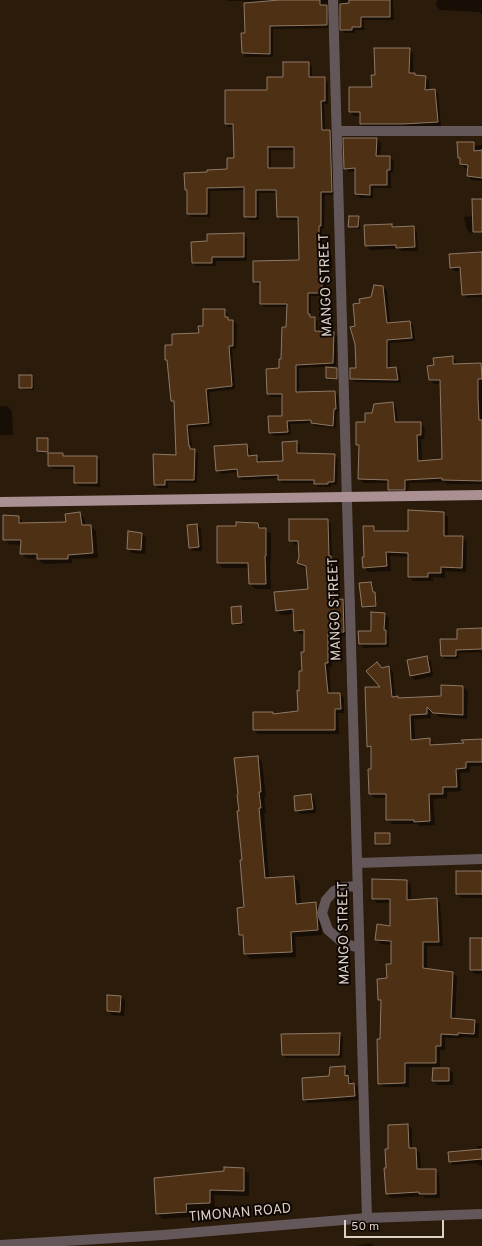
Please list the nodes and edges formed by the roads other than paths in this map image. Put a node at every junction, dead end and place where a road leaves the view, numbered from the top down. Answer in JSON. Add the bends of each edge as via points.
{"nodes":[{"id":1,"x":333,"y":0,"type":"edge"},
{"id":2,"x":337,"y":131,"type":"junction"},
{"id":3,"x":482,"y":131,"type":"edge"},
{"id":4,"x":482,"y":495,"type":"edge"},
{"id":5,"x":347,"y":497,"type":"junction"},
{"id":6,"x":0,"y":502,"type":"edge"},
{"id":7,"x":482,"y":859,"type":"edge"},
{"id":8,"x":358,"y":863,"type":"junction"},
{"id":9,"x":358,"y":886,"type":"junction"},
{"id":10,"x":359,"y":948,"type":"junction"},
{"id":11,"x":482,"y":1214,"type":"edge"},
{"id":12,"x":367,"y":1218,"type":"junction"},
{"id":13,"x":0,"y":1245,"type":"edge"}],
"edges":[{"from":1,"to":2,"type":"street","name":"MANGO STREET"},
{"from":2,"to":3,"type":"street"},
{"from":2,"to":5,"type":"street","name":"MANGO STREET"},
{"from":4,"to":5,"type":"main road"},
{"from":5,"to":6,"type":"main road"},
{"from":5,"to":8,"type":"street","name":"MANGO STREET"},
{"from":7,"to":8,"type":"street"},
{"from":8,"to":9,"type":"street","name":"MANGO STREET"},
{"from":9,"to":10,"type":"street","name":"MANGO STREET"},
{"from":9,"to":10,"type":"street","via":[[343,887],[334,891],[326,900],[322,913],[328,930],[343,943]]},
{"from":10,"to":12,"type":"street","name":"MANGO STREET"},
{"from":11,"to":12,"type":"street","name":"TIMONAN ROAD"},
{"from":12,"to":13,"type":"street","name":"TIMONAN ROAD"}]}
